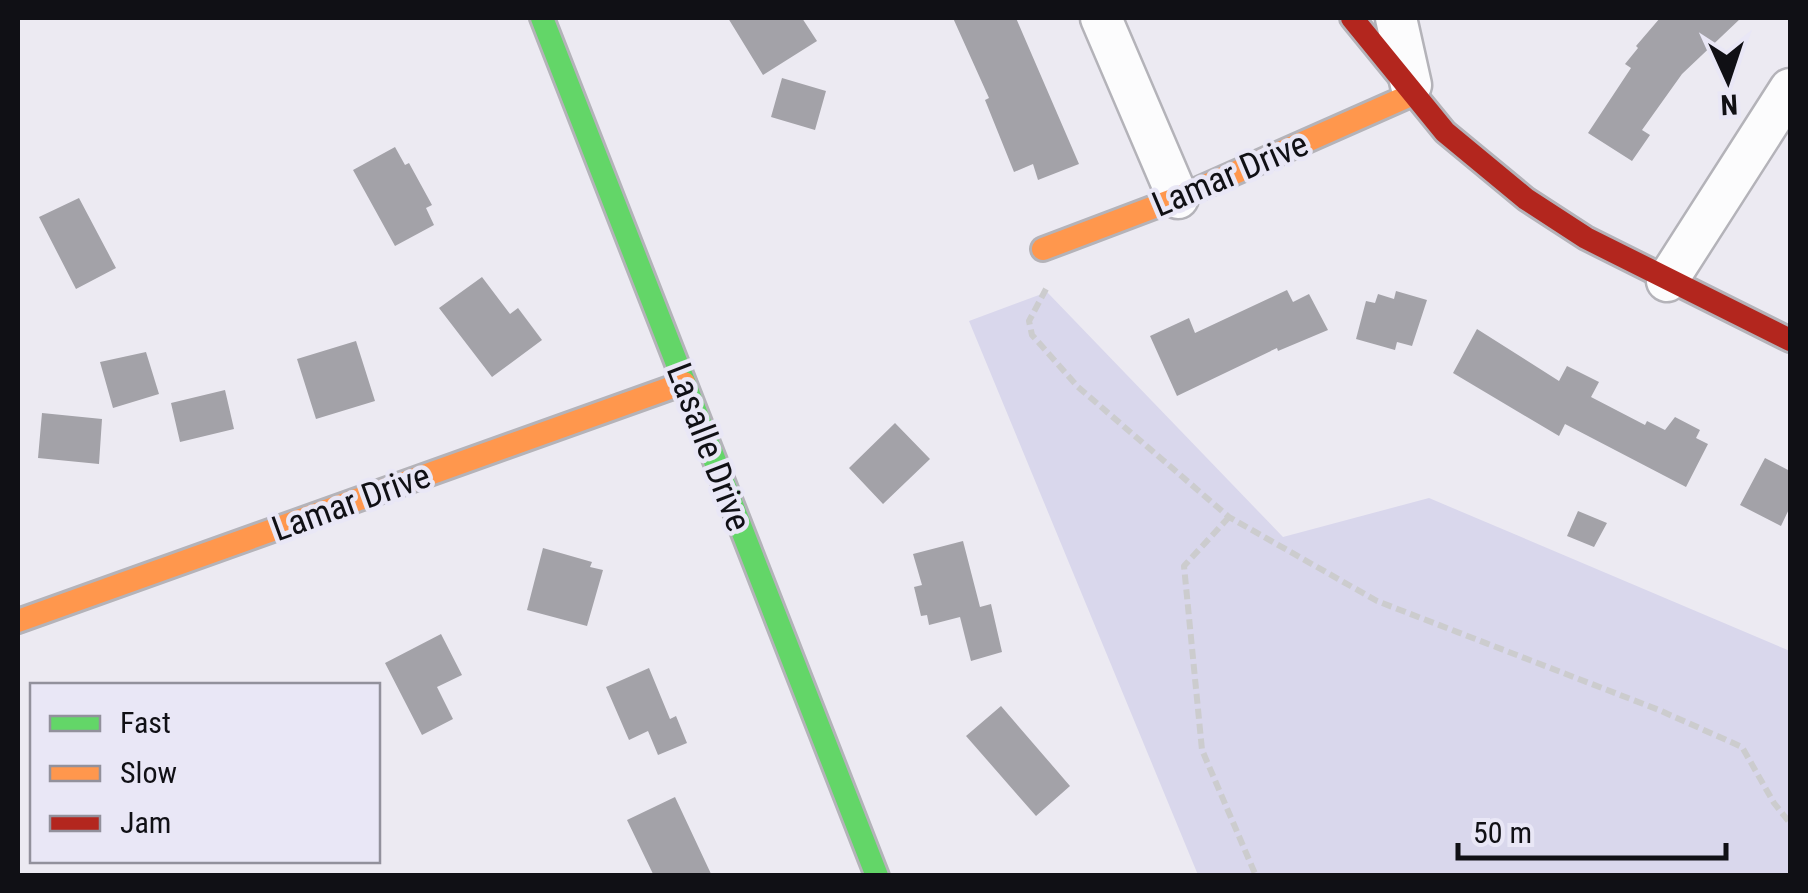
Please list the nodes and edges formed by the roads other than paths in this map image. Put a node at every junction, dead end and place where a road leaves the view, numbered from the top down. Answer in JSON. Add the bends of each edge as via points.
{"nodes":[{"id":1,"x":542,"y":18,"type":"edge"},
{"id":2,"x":1102,"y":18,"type":"edge"},
{"id":3,"x":1352,"y":18,"type":"edge"},
{"id":4,"x":1396,"y":18,"type":"edge"},
{"id":5,"x":1790,"y":90,"type":"edge"},
{"id":6,"x":1414,"y":94,"type":"junction"},
{"id":7,"x":1178,"y":198,"type":"junction"},
{"id":8,"x":1044,"y":249,"type":"road end"},
{"id":9,"x":1667,"y":282,"type":"junction"},
{"id":10,"x":1790,"y":340,"type":"edge"},
{"id":11,"x":684,"y":383,"type":"junction"},
{"id":12,"x":18,"y":621,"type":"edge"},
{"id":13,"x":877,"y":876,"type":"edge"}],
"edges":[{"from":1,"to":11,"type":"street","name":"Lasalle Drive"},
{"from":2,"to":7,"type":"street"},
{"from":3,"to":6,"type":"street"},
{"from":4,"to":6,"type":"street"},
{"from":5,"to":9,"type":"street"},
{"from":6,"to":7,"type":"street","name":"Lamar Drive"},
{"from":6,"to":9,"type":"street","via":[[1445,132],[1526,199]]},
{"from":7,"to":8,"type":"street","name":"Lamar Drive"},
{"from":9,"to":10,"type":"street"},
{"from":11,"to":12,"type":"street","name":"Lamar Drive"},
{"from":11,"to":13,"type":"street","name":"Lasalle Drive"}]}
